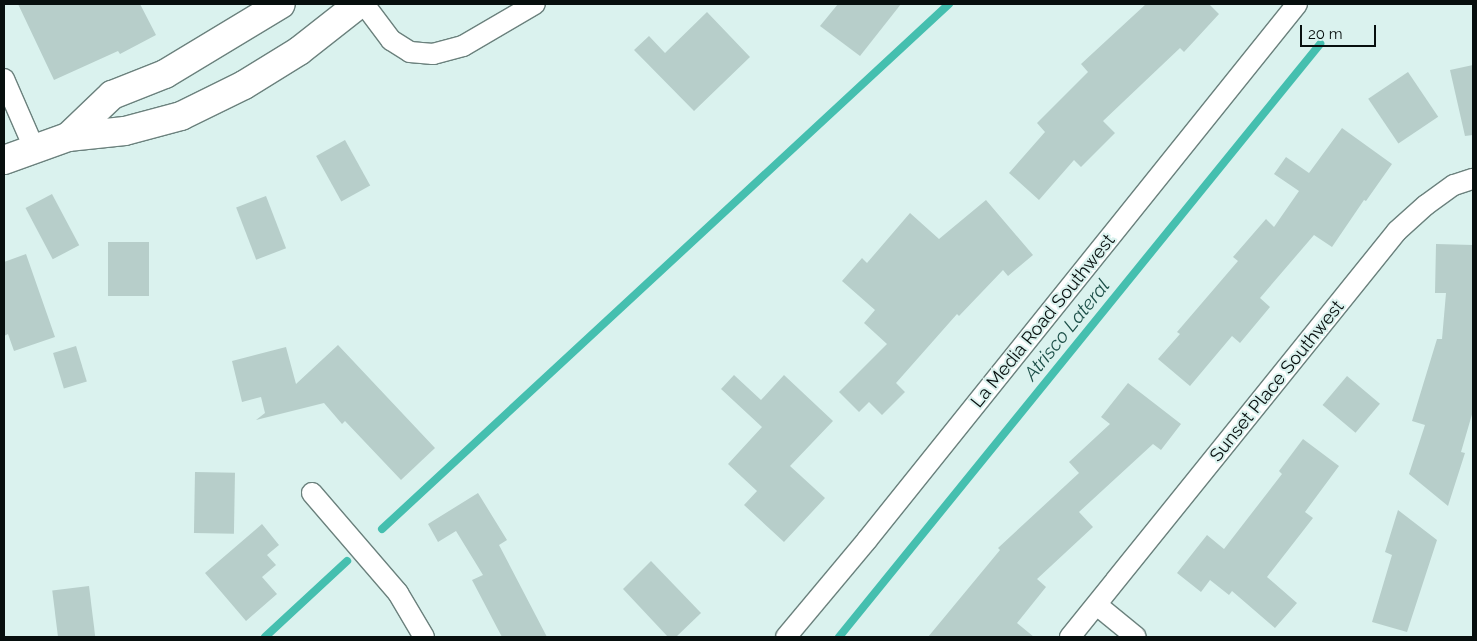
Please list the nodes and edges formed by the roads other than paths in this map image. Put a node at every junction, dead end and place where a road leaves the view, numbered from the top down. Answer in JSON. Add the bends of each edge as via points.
{"nodes":[{"id":1,"x":281,"y":4,"type":"edge"},
{"id":2,"x":359,"y":4,"type":"edge"},
{"id":3,"x":364,"y":4,"type":"edge"},
{"id":4,"x":535,"y":4,"type":"edge"},
{"id":5,"x":1297,"y":4,"type":"edge"},
{"id":6,"x":4,"y":79,"type":"edge"},
{"id":7,"x":68,"y":137,"type":"junction"},
{"id":8,"x":34,"y":148,"type":"junction"},
{"id":9,"x":4,"y":160,"type":"edge"},
{"id":10,"x":1473,"y":179,"type":"edge"},
{"id":11,"x":312,"y":493,"type":"dead end"},
{"id":12,"x":1097,"y":605,"type":"junction"},
{"id":13,"x":424,"y":637,"type":"edge"},
{"id":14,"x":786,"y":637,"type":"edge"},
{"id":15,"x":1070,"y":637,"type":"edge"},
{"id":16,"x":1136,"y":637,"type":"edge"}],
"edges":[{"from":1,"to":7,"type":"main road","via":[[165,74],[112,95]]},
{"from":2,"to":7,"type":"main road","via":[[298,51],[244,85],[181,116],[125,131]]},
{"from":3,"to":4,"type":"street","via":[[391,40],[410,52],[433,54],[463,46]]},
{"from":5,"to":14,"type":"street","name":"La Media Road Southwest"},
{"from":6,"to":8,"type":"street"},
{"from":7,"to":8,"type":"main road"},
{"from":8,"to":9,"type":"main road"},
{"from":10,"to":12,"type":"street","name":"Sunset Place Southwest","via":[[1454,185],[1426,204],[1397,231]]},
{"from":11,"to":13,"type":"street","via":[[398,593]]},
{"from":12,"to":15,"type":"street","name":"Sunset Place Southwest"},
{"from":12,"to":16,"type":"street"}]}
